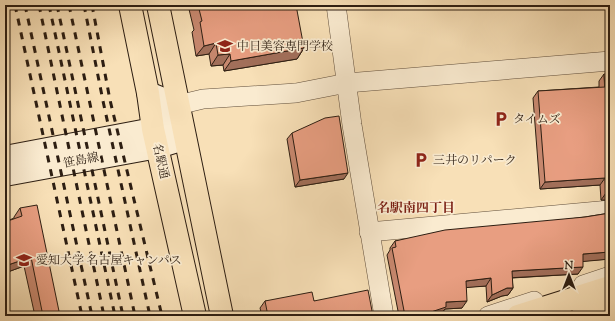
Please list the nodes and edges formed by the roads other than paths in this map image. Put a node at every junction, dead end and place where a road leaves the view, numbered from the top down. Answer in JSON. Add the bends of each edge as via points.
{"nodes":[{"id":1,"x":130,"y":5,"type":"edge"},
{"id":2,"x":158,"y":5,"type":"edge"},
{"id":3,"x":336,"y":5,"type":"edge"},
{"id":4,"x":610,"y":61,"type":"edge"},
{"id":5,"x":346,"y":83,"type":"junction"},
{"id":6,"x":148,"y":93,"type":"junction"},
{"id":7,"x":178,"y":105,"type":"junction"},
{"id":8,"x":156,"y":138,"type":"junction"},
{"id":9,"x":185,"y":139,"type":"junction"},
{"id":10,"x":5,"y":157,"type":"edge"},
{"id":11,"x":5,"y":175,"type":"edge"},
{"id":12,"x":610,"y":210,"type":"edge"},
{"id":13,"x":369,"y":232,"type":"junction"},
{"id":14,"x":610,"y":276,"type":"edge"},
{"id":15,"x":610,"y":286,"type":"edge"},
{"id":16,"x":610,"y":307,"type":"edge"},
{"id":17,"x":195,"y":316,"type":"edge"},
{"id":18,"x":222,"y":316,"type":"edge"},
{"id":19,"x":384,"y":316,"type":"edge"},
{"id":20,"x":488,"y":316,"type":"edge"},
{"id":21,"x":518,"y":316,"type":"edge"},
{"id":22,"x":582,"y":316,"type":"edge"}],
"edges":[{"from":1,"to":6,"type":"main road","name":"名駅通"},
{"from":2,"to":7,"type":"main road"},
{"from":3,"to":5,"type":"street"},
{"from":4,"to":5,"type":"street"},
{"from":5,"to":7,"type":"street","via":[[296,93],[203,99]]},
{"from":5,"to":13,"type":"street"},
{"from":6,"to":7,"type":"street"},
{"from":6,"to":8,"type":"main road","name":"名駅通"},
{"from":7,"to":8,"type":"street"},
{"from":7,"to":9,"type":"main road"},
{"from":8,"to":9,"type":"street"},
{"from":8,"to":10,"type":"street","name":"笹島線"},
{"from":8,"to":11,"type":"street","name":"笹島線"},
{"from":8,"to":17,"type":"main road","name":"名駅通"},
{"from":9,"to":18,"type":"main road"},
{"from":12,"to":13,"type":"street"},
{"from":13,"to":19,"type":"street"},
{"from":14,"to":20,"type":"street"},
{"from":15,"to":21,"type":"main road"},
{"from":16,"to":22,"type":"main road"}]}
